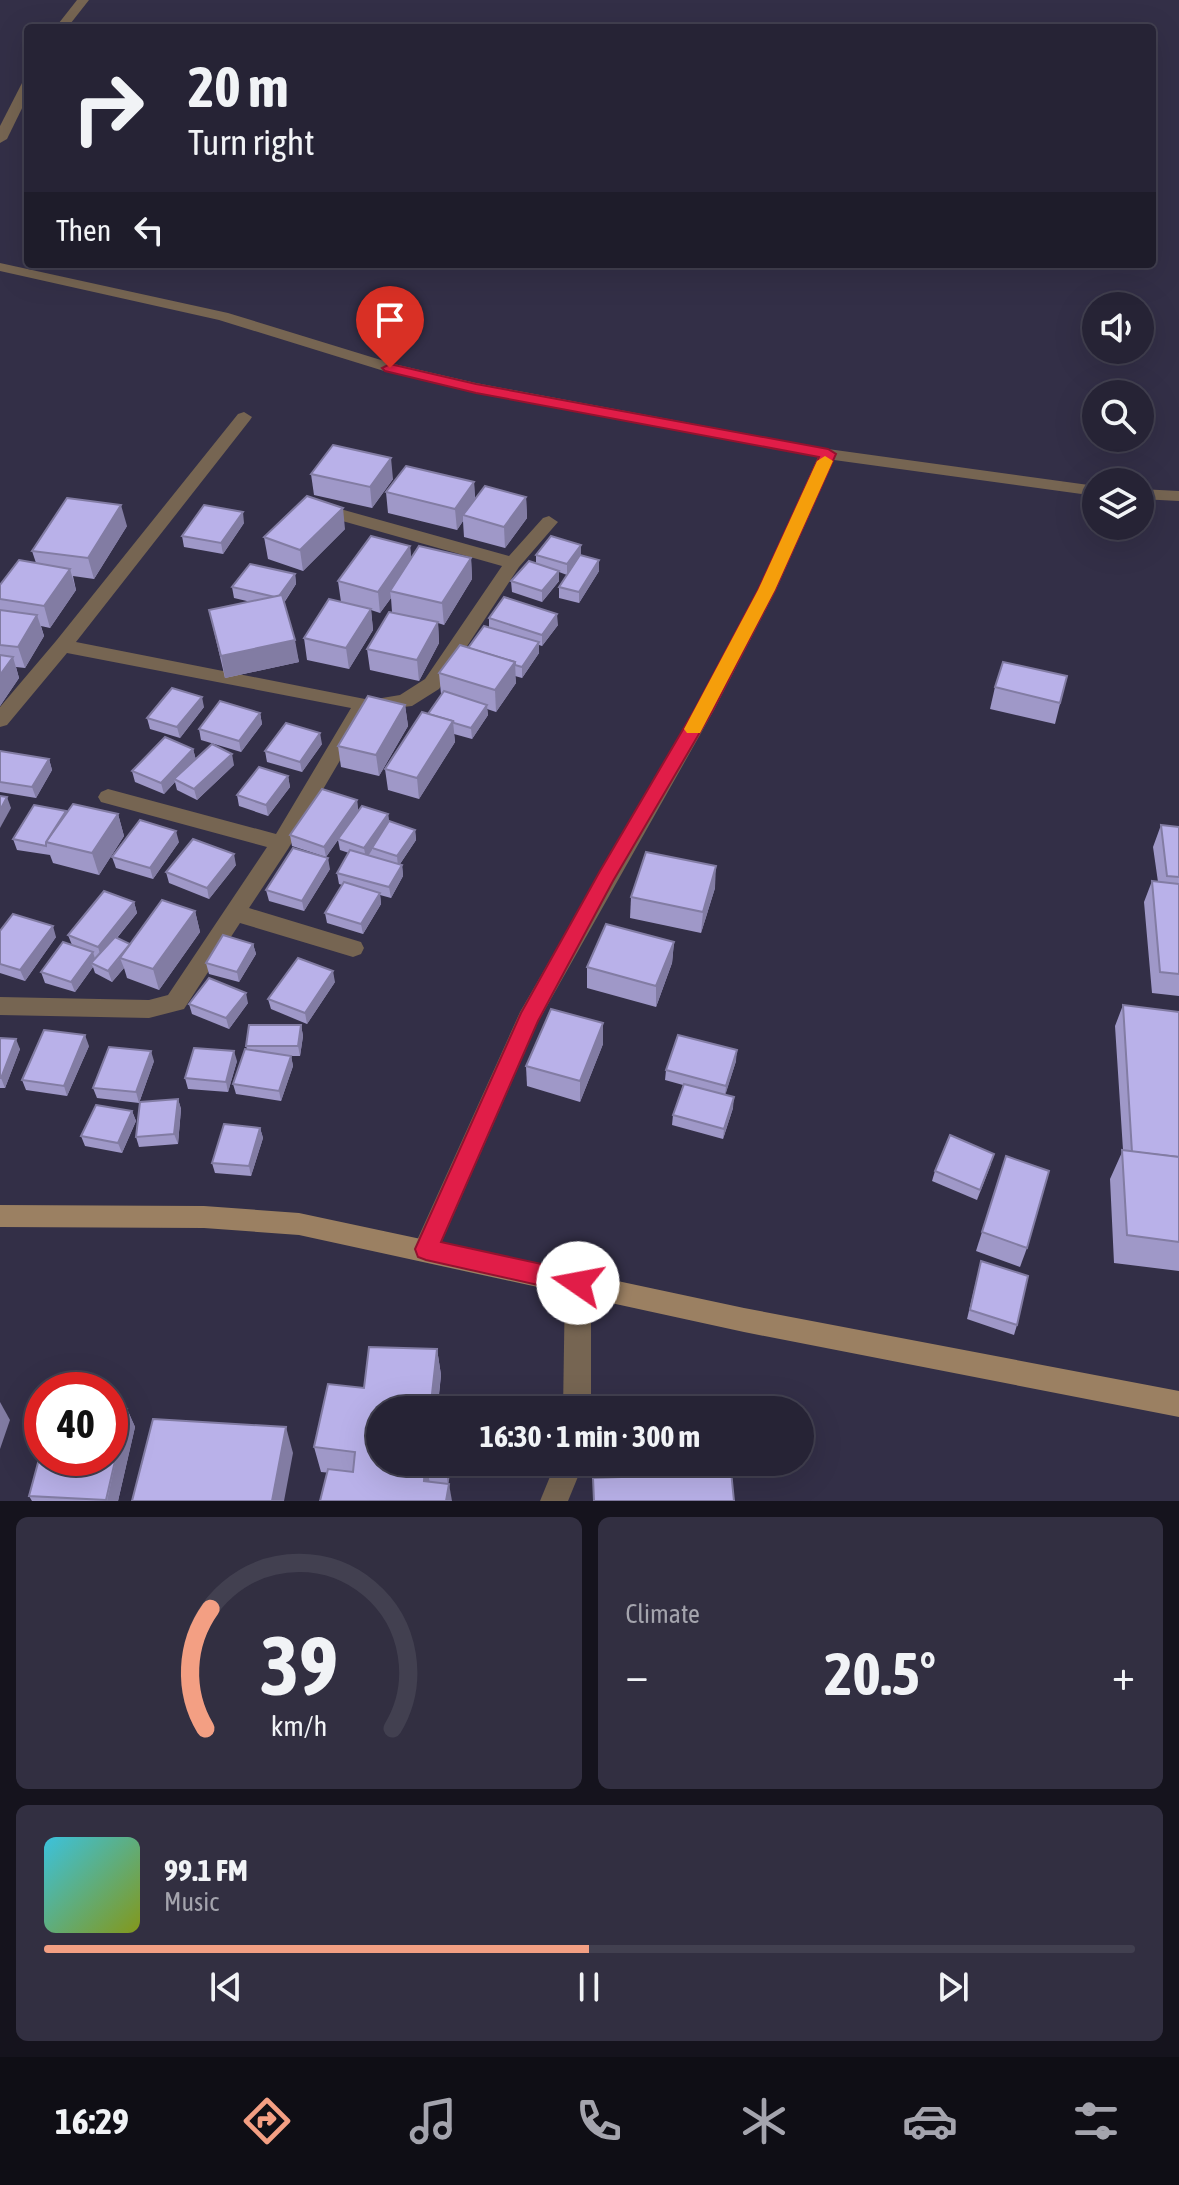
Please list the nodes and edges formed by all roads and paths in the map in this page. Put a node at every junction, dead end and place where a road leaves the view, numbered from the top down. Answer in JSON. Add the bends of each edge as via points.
{"nodes":[{"id":1,"x":83,"y":0,"type":"edge"},
{"id":2,"x":64,"y":24,"type":"edge"},
{"id":3,"x":24,"y":91,"type":"edge"},
{"id":4,"x":0,"y":139,"type":"edge"},
{"id":5,"x":0,"y":267,"type":"edge"},
{"id":6,"x":244,"y":417,"type":"dead end"},
{"id":7,"x":828,"y":454,"type":"junction"},
{"id":8,"x":1082,"y":489,"type":"edge"},
{"id":9,"x":1154,"y":495,"type":"edge"},
{"id":10,"x":1179,"y":496,"type":"edge"},
{"id":11,"x":304,"y":504,"type":"edge"},
{"id":12,"x":549,"y":522,"type":"dead end"},
{"id":13,"x":513,"y":563,"type":"junction"},
{"id":14,"x":63,"y":646,"type":"junction"},
{"id":15,"x":363,"y":704,"type":"junction"},
{"id":16,"x":0,"y":720,"type":"edge"},
{"id":17,"x":108,"y":797,"type":"dead end"},
{"id":18,"x":281,"y":843,"type":"junction"},
{"id":19,"x":236,"y":913,"type":"junction"},
{"id":20,"x":353,"y":948,"type":"dead end"},
{"id":21,"x":0,"y":1006,"type":"edge"},
{"id":22,"x":0,"y":1216,"type":"edge"},
{"id":23,"x":426,"y":1249,"type":"junction"},
{"id":24,"x":578,"y":1283,"type":"junction"},
{"id":25,"x":577,"y":1396,"type":"edge"},
{"id":26,"x":1179,"y":1404,"type":"edge"},
{"id":27,"x":564,"y":1476,"type":"edge"},
{"id":28,"x":554,"y":1501,"type":"edge"}],
"edges":[{"from":1,"to":2,"type":"street"},
{"from":3,"to":4,"type":"street"},
{"from":5,"to":7,"type":"street","via":[[223,316],[390,368],[476,388]]},
{"from":6,"to":14,"type":"street"},
{"from":7,"to":8,"type":"street"},
{"from":7,"to":23,"type":"street","via":[[767,590],[704,710],[528,1019]]},
{"from":9,"to":10,"type":"street"},
{"from":11,"to":13,"type":"street"},
{"from":12,"to":13,"type":"street"},
{"from":13,"to":15,"type":"street","via":[[425,691],[390,706]]},
{"from":14,"to":15,"type":"street"},
{"from":14,"to":16,"type":"street"},
{"from":15,"to":18,"type":"street"},
{"from":17,"to":18,"type":"street"},
{"from":18,"to":19,"type":"street"},
{"from":19,"to":20,"type":"street"},
{"from":19,"to":21,"type":"street","via":[[184,994],[169,1006]]},
{"from":22,"to":23,"type":"street","via":[[204,1217],[299,1224]]},
{"from":23,"to":24,"type":"street"},
{"from":24,"to":25,"type":"street"},
{"from":24,"to":26,"type":"street"},
{"from":27,"to":28,"type":"street"}]}
